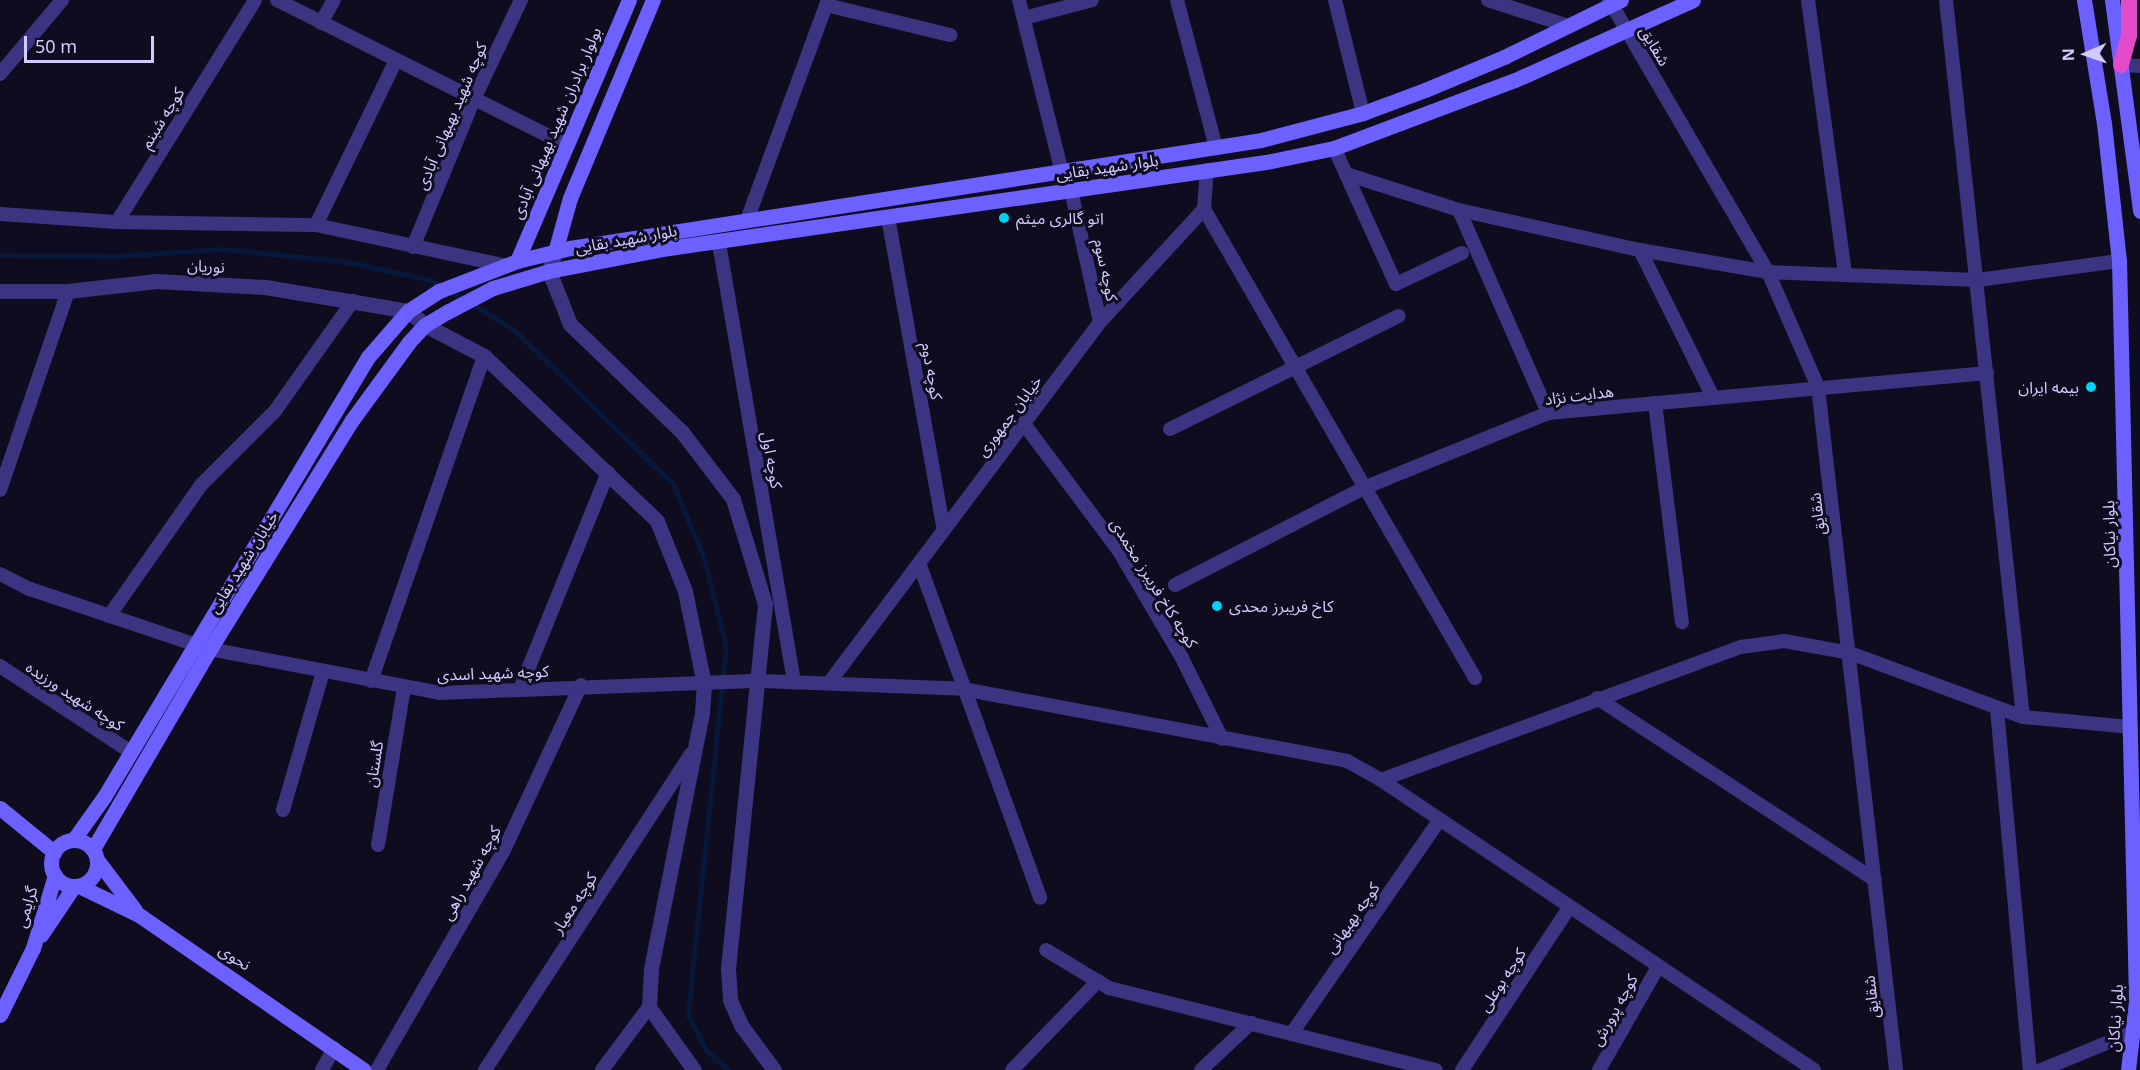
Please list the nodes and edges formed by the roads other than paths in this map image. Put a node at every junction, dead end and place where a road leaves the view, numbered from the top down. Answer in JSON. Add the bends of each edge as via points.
{"nodes":[{"id":1,"x":62,"y":0,"type":"edge"},
{"id":2,"x":255,"y":0,"type":"edge"},
{"id":3,"x":277,"y":0,"type":"edge"},
{"id":4,"x":334,"y":0,"type":"edge"},
{"id":5,"x":521,"y":0,"type":"edge"},
{"id":6,"x":629,"y":0,"type":"edge"},
{"id":7,"x":653,"y":0,"type":"edge"},
{"id":8,"x":1019,"y":0,"type":"edge"},
{"id":9,"x":1092,"y":0,"type":"edge"},
{"id":10,"x":1177,"y":0,"type":"edge"},
{"id":11,"x":1335,"y":0,"type":"edge"},
{"id":12,"x":1488,"y":0,"type":"edge"},
{"id":13,"x":1693,"y":0,"type":"edge"},
{"id":14,"x":1808,"y":0,"type":"edge"},
{"id":15,"x":1946,"y":0,"type":"edge"},
{"id":16,"x":2084,"y":0,"type":"edge"},
{"id":17,"x":2112,"y":0,"type":"edge"},
{"id":18,"x":2129,"y":0,"type":"edge"},
{"id":19,"x":1614,"y":1,"type":"edge"},
{"id":20,"x":827,"y":3,"type":"edge"},
{"id":21,"x":1024,"y":18,"type":"junction"},
{"id":22,"x":321,"y":24,"type":"junction"},
{"id":23,"x":1568,"y":26,"type":"junction"},
{"id":24,"x":1627,"y":30,"type":"junction"},
{"id":25,"x":950,"y":35,"type":"dead end"},
{"id":26,"x":396,"y":60,"type":"junction"},
{"id":27,"x":2121,"y":65,"type":"junction"},
{"id":28,"x":2140,"y":66,"type":"edge"},
{"id":29,"x":0,"y":75,"type":"edge"},
{"id":30,"x":474,"y":99,"type":"junction"},
{"id":31,"x":1363,"y":113,"type":"junction"},
{"id":32,"x":567,"y":145,"type":"junction"},
{"id":33,"x":1216,"y":148,"type":"junction"},
{"id":34,"x":1334,"y":148,"type":"junction"},
{"id":35,"x":1207,"y":170,"type":"junction"},
{"id":36,"x":1062,"y":173,"type":"junction"},
{"id":37,"x":1346,"y":174,"type":"junction"},
{"id":38,"x":1071,"y":190,"type":"junction"},
{"id":39,"x":1204,"y":209,"type":"junction"},
{"id":40,"x":1459,"y":210,"type":"junction"},
{"id":41,"x":2140,"y":211,"type":"edge"},
{"id":42,"x":0,"y":214,"type":"edge"},
{"id":43,"x":888,"y":218,"type":"junction"},
{"id":44,"x":747,"y":220,"type":"junction"},
{"id":45,"x":117,"y":222,"type":"junction"},
{"id":46,"x":316,"y":225,"type":"junction"},
{"id":47,"x":718,"y":243,"type":"junction"},
{"id":48,"x":413,"y":247,"type":"junction"},
{"id":49,"x":1640,"y":250,"type":"junction"},
{"id":50,"x":555,"y":252,"type":"junction"},
{"id":51,"x":1462,"y":253,"type":"dead end"},
{"id":52,"x":2119,"y":261,"type":"junction"},
{"id":53,"x":510,"y":263,"type":"junction"},
{"id":54,"x":549,"y":271,"type":"junction"},
{"id":55,"x":1768,"y":272,"type":"junction"},
{"id":56,"x":1845,"y":275,"type":"junction"},
{"id":57,"x":1978,"y":280,"type":"junction"},
{"id":58,"x":0,"y":291,"type":"edge"},
{"id":59,"x":68,"y":291,"type":"junction"},
{"id":60,"x":352,"y":302,"type":"junction"},
{"id":61,"x":408,"y":311,"type":"junction"},
{"id":62,"x":447,"y":312,"type":"joint"},
{"id":63,"x":1399,"y":316,"type":"dead end"},
{"id":64,"x":1100,"y":322,"type":"junction"},
{"id":65,"x":425,"y":325,"type":"junction"},
{"id":66,"x":484,"y":356,"type":"junction"},
{"id":67,"x":1297,"y":367,"type":"junction"},
{"id":68,"x":1987,"y":373,"type":"junction"},
{"id":69,"x":1818,"y":387,"type":"junction"},
{"id":70,"x":1713,"y":398,"type":"junction"},
{"id":71,"x":1655,"y":403,"type":"junction"},
{"id":72,"x":1548,"y":413,"type":"junction"},
{"id":73,"x":1023,"y":424,"type":"junction"},
{"id":74,"x":1170,"y":429,"type":"dead end"},
{"id":75,"x":608,"y":472,"type":"junction"},
{"id":76,"x":1366,"y":487,"type":"junction"},
{"id":77,"x":0,"y":490,"type":"edge"},
{"id":78,"x":944,"y":530,"type":"junction"},
{"id":79,"x":919,"y":563,"type":"junction"},
{"id":80,"x":0,"y":574,"type":"edge"},
{"id":81,"x":1175,"y":585,"type":"dead end"},
{"id":82,"x":109,"y":616,"type":"junction"},
{"id":83,"x":1682,"y":621,"type":"dead end"},
{"id":84,"x":193,"y":644,"type":"junction"},
{"id":85,"x":210,"y":649,"type":"junction"},
{"id":86,"x":1850,"y":652,"type":"junction"},
{"id":87,"x":0,"y":666,"type":"edge"},
{"id":88,"x":323,"y":671,"type":"junction"},
{"id":89,"x":1475,"y":678,"type":"dead end"},
{"id":90,"x":371,"y":681,"type":"junction"},
{"id":91,"x":759,"y":681,"type":"junction"},
{"id":92,"x":794,"y":683,"type":"junction"},
{"id":93,"x":829,"y":683,"type":"junction"},
{"id":94,"x":707,"y":684,"type":"junction"},
{"id":95,"x":581,"y":685,"type":"junction"},
{"id":96,"x":404,"y":688,"type":"junction"},
{"id":97,"x":520,"y":689,"type":"junction"},
{"id":98,"x":963,"y":689,"type":"junction"},
{"id":99,"x":1597,"y":698,"type":"junction"},
{"id":100,"x":1997,"y":709,"type":"junction"},
{"id":101,"x":2023,"y":717,"type":"junction"},
{"id":102,"x":2130,"y":728,"type":"junction"},
{"id":103,"x":1222,"y":739,"type":"junction"},
{"id":104,"x":131,"y":752,"type":"junction"},
{"id":105,"x":691,"y":754,"type":"junction"},
{"id":106,"x":1381,"y":780,"type":"junction"},
{"id":107,"x":0,"y":808,"type":"edge"},
{"id":108,"x":283,"y":810,"type":"dead end"},
{"id":109,"x":1438,"y":822,"type":"junction"},
{"id":110,"x":74,"y":839,"type":"junction"},
{"id":111,"x":378,"y":845,"type":"dead end"},
{"id":112,"x":54,"y":852,"type":"junction"},
{"id":113,"x":95,"y":855,"type":"junction"},
{"id":114,"x":55,"y":875,"type":"junction"},
{"id":115,"x":1875,"y":880,"type":"junction"},
{"id":116,"x":77,"y":886,"type":"junction"},
{"id":117,"x":2137,"y":895,"type":"edge"},
{"id":118,"x":1040,"y":898,"type":"dead end"},
{"id":119,"x":1569,"y":908,"type":"junction"},
{"id":120,"x":139,"y":915,"type":"junction"},
{"id":121,"x":33,"y":948,"type":"junction"},
{"id":122,"x":1046,"y":950,"type":"dead end"},
{"id":123,"x":1658,"y":967,"type":"junction"},
{"id":124,"x":1098,"y":981,"type":"junction"},
{"id":125,"x":649,"y":1007,"type":"junction"},
{"id":126,"x":0,"y":1014,"type":"edge"},
{"id":127,"x":1251,"y":1023,"type":"junction"},
{"id":128,"x":2133,"y":1032,"type":"junction"},
{"id":129,"x":1292,"y":1033,"type":"junction"},
{"id":130,"x":334,"y":1048,"type":"junction"},
{"id":131,"x":322,"y":1070,"type":"edge"},
{"id":132,"x":364,"y":1070,"type":"edge"},
{"id":133,"x":377,"y":1070,"type":"edge"},
{"id":134,"x":485,"y":1070,"type":"edge"},
{"id":135,"x":602,"y":1070,"type":"edge"},
{"id":136,"x":694,"y":1070,"type":"edge"},
{"id":137,"x":774,"y":1070,"type":"edge"},
{"id":138,"x":1012,"y":1070,"type":"edge"},
{"id":139,"x":1201,"y":1070,"type":"edge"},
{"id":140,"x":1436,"y":1070,"type":"edge"},
{"id":141,"x":1462,"y":1070,"type":"edge"},
{"id":142,"x":1599,"y":1070,"type":"edge"},
{"id":143,"x":1814,"y":1070,"type":"edge"},
{"id":144,"x":1896,"y":1070,"type":"edge"},
{"id":145,"x":2030,"y":1070,"type":"edge"},
{"id":146,"x":2041,"y":1070,"type":"edge"},
{"id":147,"x":2128,"y":1070,"type":"edge"}],
"edges":[{"from":1,"to":29,"type":"street"},
{"from":2,"to":45,"type":"street","name":"کوچه شبنم"},
{"from":3,"to":22,"type":"street"},
{"from":4,"to":22,"type":"street"},
{"from":5,"to":30,"type":"street","name":"کوچه شهید بهبهانی آبادی"},
{"from":6,"to":32,"type":"main road","name":"بولوار برادران شهید بهبهانی آبادی"},
{"from":7,"to":50,"type":"main road","via":[[570,198]]},
{"from":8,"to":21,"type":"street"},
{"from":9,"to":21,"type":"street"},
{"from":10,"to":33,"type":"street"},
{"from":11,"to":31,"type":"street"},
{"from":12,"to":23,"type":"street"},
{"from":13,"to":24,"type":"main road","name":"بلوار شهید بقایی"},
{"from":14,"to":56,"type":"street"},
{"from":15,"to":57,"type":"street"},
{"from":16,"to":52,"type":"main road","name":"بلوار نیاکان","via":[[2104,123]]},
{"from":17,"to":27,"type":"main road"},
{"from":18,"to":27,"type":"highway","via":[[2129,36]]},
{"from":19,"to":23,"type":"main road","name":"بلوار شهید بقایی"},
{"from":19,"to":24,"type":"street","name":"شقایق"},
{"from":20,"to":25,"type":"street"},
{"from":20,"to":44,"type":"street"},
{"from":21,"to":36,"type":"street"},
{"from":22,"to":26,"type":"street"},
{"from":23,"to":31,"type":"main road","name":"بلوار شهید بقایی","via":[[1504,57]]},
{"from":24,"to":34,"type":"main road","name":"بلوار شهید بقایی","via":[[1515,80]]},
{"from":24,"to":55,"type":"street","name":"شقایق"},
{"from":26,"to":30,"type":"street"},
{"from":26,"to":46,"type":"street"},
{"from":27,"to":28,"type":"street"},
{"from":27,"to":41,"type":"main road"},
{"from":30,"to":32,"type":"street"},
{"from":30,"to":48,"type":"street","name":"کوچه شهید بهبهانی آبادی"},
{"from":31,"to":33,"type":"main road","name":"بلوار شهید بقایی"},
{"from":32,"to":53,"type":"main road","name":"بولوار برادران شهید بهبهانی آبادی"},
{"from":33,"to":36,"type":"main road","name":"بلوار شهید بقایی"},
{"from":34,"to":35,"type":"main road","name":"بلوار شهید بقایی"},
{"from":34,"to":37,"type":"street"},
{"from":35,"to":38,"type":"main road","name":"بلوار شهید بقایی"},
{"from":35,"to":39,"type":"street"},
{"from":36,"to":44,"type":"main road","name":"بلوار شهید بقایی"},
{"from":37,"to":40,"type":"street"},
{"from":37,"to":51,"type":"street","via":[[1396,284]]},
{"from":38,"to":43,"type":"main road","name":"بلوار شهید بقایی"},
{"from":38,"to":64,"type":"street","name":"کوچه سوم"},
{"from":39,"to":64,"type":"street","name":"خیابان جمهوری"},
{"from":39,"to":67,"type":"street"},
{"from":40,"to":49,"type":"street"},
{"from":40,"to":72,"type":"street"},
{"from":42,"to":45,"type":"street"},
{"from":43,"to":47,"type":"main road","name":"بلوار شهید بقایی"},
{"from":43,"to":78,"type":"street","name":"کوچه دوم"},
{"from":44,"to":50,"type":"main road","name":"بلوار شهید بقایی"},
{"from":45,"to":46,"type":"street"},
{"from":46,"to":48,"type":"street"},
{"from":47,"to":54,"type":"main road","name":"بلوار شهید بقایی","via":[[662,249]]},
{"from":47,"to":92,"type":"street","name":"کوچه اول"},
{"from":48,"to":53,"type":"street"},
{"from":49,"to":55,"type":"street"},
{"from":49,"to":70,"type":"street"},
{"from":50,"to":53,"type":"main road","name":"بلوار شهید بقایی"},
{"from":50,"to":54,"type":"street"},
{"from":52,"to":57,"type":"street"},
{"from":52,"to":102,"type":"main road","name":"بلوار نیاکان"},
{"from":53,"to":61,"type":"main road","name":"بلوار شهید بقایی","via":[[475,274]]},
{"from":54,"to":62,"type":"main road","name":"بلوار شهید بقایی","via":[[502,285]]},
{"from":54,"to":91,"type":"street","via":[[570,324],[682,432],[733,500],[765,604]]},
{"from":55,"to":56,"type":"street"},
{"from":55,"to":69,"type":"street","name":"شقایق"},
{"from":56,"to":57,"type":"street"},
{"from":57,"to":68,"type":"street"},
{"from":58,"to":59,"type":"street","name":"نوریان"},
{"from":59,"to":60,"type":"street","name":"نوریان","via":[[156,281],[265,286]]},
{"from":59,"to":77,"type":"street"},
{"from":60,"to":61,"type":"street","name":"نوریان"},
{"from":60,"to":82,"type":"street","via":[[275,411],[201,485]]},
{"from":61,"to":65,"type":"street"},
{"from":61,"to":84,"type":"main road","name":"خیابان شهید بقایی","via":[[368,357]]},
{"from":62,"to":65,"type":"main road","name":"خیابان شهید بقایی"},
{"from":63,"to":67,"type":"street"},
{"from":64,"to":73,"type":"street","name":"خیابان جمهوری"},
{"from":65,"to":66,"type":"street"},
{"from":65,"to":85,"type":"main road","name":"خیابان شهید بقایی","via":[[351,420]]},
{"from":66,"to":75,"type":"street"},
{"from":66,"to":90,"type":"street"},
{"from":67,"to":74,"type":"street"},
{"from":67,"to":76,"type":"street"},
{"from":68,"to":69,"type":"street","name":"هدایت نژاد"},
{"from":68,"to":101,"type":"street"},
{"from":69,"to":70,"type":"street","name":"هدایت نژاد"},
{"from":69,"to":86,"type":"street","name":"شقایق"},
{"from":70,"to":71,"type":"street","name":"هدایت نژاد"},
{"from":71,"to":72,"type":"street","name":"هدایت نژاد"},
{"from":71,"to":83,"type":"street"},
{"from":72,"to":76,"type":"street","name":"هدایت نژاد"},
{"from":73,"to":78,"type":"street","name":"خیابان جمهوری"},
{"from":73,"to":103,"type":"street","name":"کوچه کاخ فریبرز مخمدی","via":[[1119,552],[1182,658]]},
{"from":75,"to":94,"type":"street","via":[[657,521],[685,591]]},
{"from":75,"to":97,"type":"street"},
{"from":76,"to":81,"type":"street","name":"هدایت نژاد"},
{"from":76,"to":89,"type":"street"},
{"from":78,"to":79,"type":"street","name":"خیابان جمهوری"},
{"from":79,"to":93,"type":"street","name":"خیابان جمهوری"},
{"from":79,"to":98,"type":"street"},
{"from":80,"to":82,"type":"street","via":[[30,589]]},
{"from":82,"to":84,"type":"street"},
{"from":84,"to":104,"type":"main road","name":"خیابان شهید بقایی"},
{"from":85,"to":88,"type":"street","name":"کوچه شهید اسدی"},
{"from":85,"to":113,"type":"main road","name":"خیابان شهید بقایی"},
{"from":86,"to":99,"type":"street","via":[[1784,641],[1741,647]]},
{"from":86,"to":100,"type":"street"},
{"from":86,"to":115,"type":"street","name":"شقایق"},
{"from":87,"to":104,"type":"street","name":"کوچه شهید ورزیده"},
{"from":88,"to":90,"type":"street","name":"کوچه شهید اسدی"},
{"from":88,"to":108,"type":"street"},
{"from":90,"to":96,"type":"street","name":"کوچه شهید اسدی"},
{"from":91,"to":92,"type":"street","name":"کوچه شهید اسدی"},
{"from":91,"to":94,"type":"street","name":"کوچه شهید اسدی"},
{"from":91,"to":137,"type":"street","via":[[728,969],[730,1000],[741,1025]]},
{"from":92,"to":93,"type":"street","name":"کوچه شهید اسدی"},
{"from":93,"to":98,"type":"street","name":"کوچه شهید اسدی"},
{"from":94,"to":95,"type":"street","name":"کوچه شهید اسدی"},
{"from":94,"to":105,"type":"street"},
{"from":95,"to":97,"type":"street","name":"کوچه شهید اسدی"},
{"from":95,"to":133,"type":"street","name":"کوچه شهید راهی","via":[[504,850]]},
{"from":96,"to":97,"type":"street","name":"کوچه شهید اسدی","via":[[440,693]]},
{"from":96,"to":111,"type":"street","name":"گلستان"},
{"from":98,"to":103,"type":"street","name":"کوچه شهید اسدی"},
{"from":98,"to":118,"type":"street"},
{"from":99,"to":106,"type":"street"},
{"from":99,"to":115,"type":"street"},
{"from":100,"to":101,"type":"street"},
{"from":100,"to":145,"type":"street"},
{"from":101,"to":102,"type":"street"},
{"from":102,"to":117,"type":"main road","name":"بلوار نیاکان"},
{"from":103,"to":106,"type":"street","name":"کوچه شهید اسدی","via":[[1347,761]]},
{"from":104,"to":110,"type":"main road","name":"خیابان شهید بقایی"},
{"from":105,"to":125,"type":"street","via":[[651,969]]},
{"from":105,"to":134,"type":"street","name":"کوچه معیار"},
{"from":106,"to":109,"type":"street","name":"کوچه شهید اسدی"},
{"from":107,"to":112,"type":"main road"},
{"from":109,"to":119,"type":"street","name":"کوچه شهید اسدی"},
{"from":109,"to":129,"type":"street","name":"کوچه بهبهانی"},
{"from":110,"to":112,"type":"main road"},
{"from":110,"to":113,"type":"main road"},
{"from":112,"to":114,"type":"main road"},
{"from":113,"to":116,"type":"main road","via":[[93,877]]},
{"from":113,"to":120,"type":"main road"},
{"from":114,"to":116,"type":"main road"},
{"from":114,"to":121,"type":"main road","name":"گرایمی"},
{"from":115,"to":144,"type":"street","name":"شقایق"},
{"from":116,"to":120,"type":"main road","name":"نحوی"},
{"from":116,"to":121,"type":"main road"},
{"from":117,"to":128,"type":"main road","name":"بلوار نیاکان"},
{"from":119,"to":123,"type":"street","name":"کوچه شهید اسدی"},
{"from":119,"to":141,"type":"street","name":"کوچه بوعلی"},
{"from":120,"to":130,"type":"main road","name":"نحوی"},
{"from":121,"to":126,"type":"main road","name":"گرایمی"},
{"from":122,"to":124,"type":"street"},
{"from":123,"to":142,"type":"street","name":"کوچه پرورش"},
{"from":123,"to":143,"type":"street","name":"کوچه شهید اسدی"},
{"from":124,"to":127,"type":"street","via":[[1108,988]]},
{"from":124,"to":138,"type":"street"},
{"from":125,"to":135,"type":"street"},
{"from":125,"to":136,"type":"street"},
{"from":127,"to":129,"type":"street"},
{"from":127,"to":139,"type":"street"},
{"from":128,"to":146,"type":"street"},
{"from":128,"to":147,"type":"main road","name":"بلوار نیاکان"},
{"from":129,"to":140,"type":"street"},
{"from":130,"to":131,"type":"street"},
{"from":130,"to":132,"type":"main road","name":"نحوی"}]}
